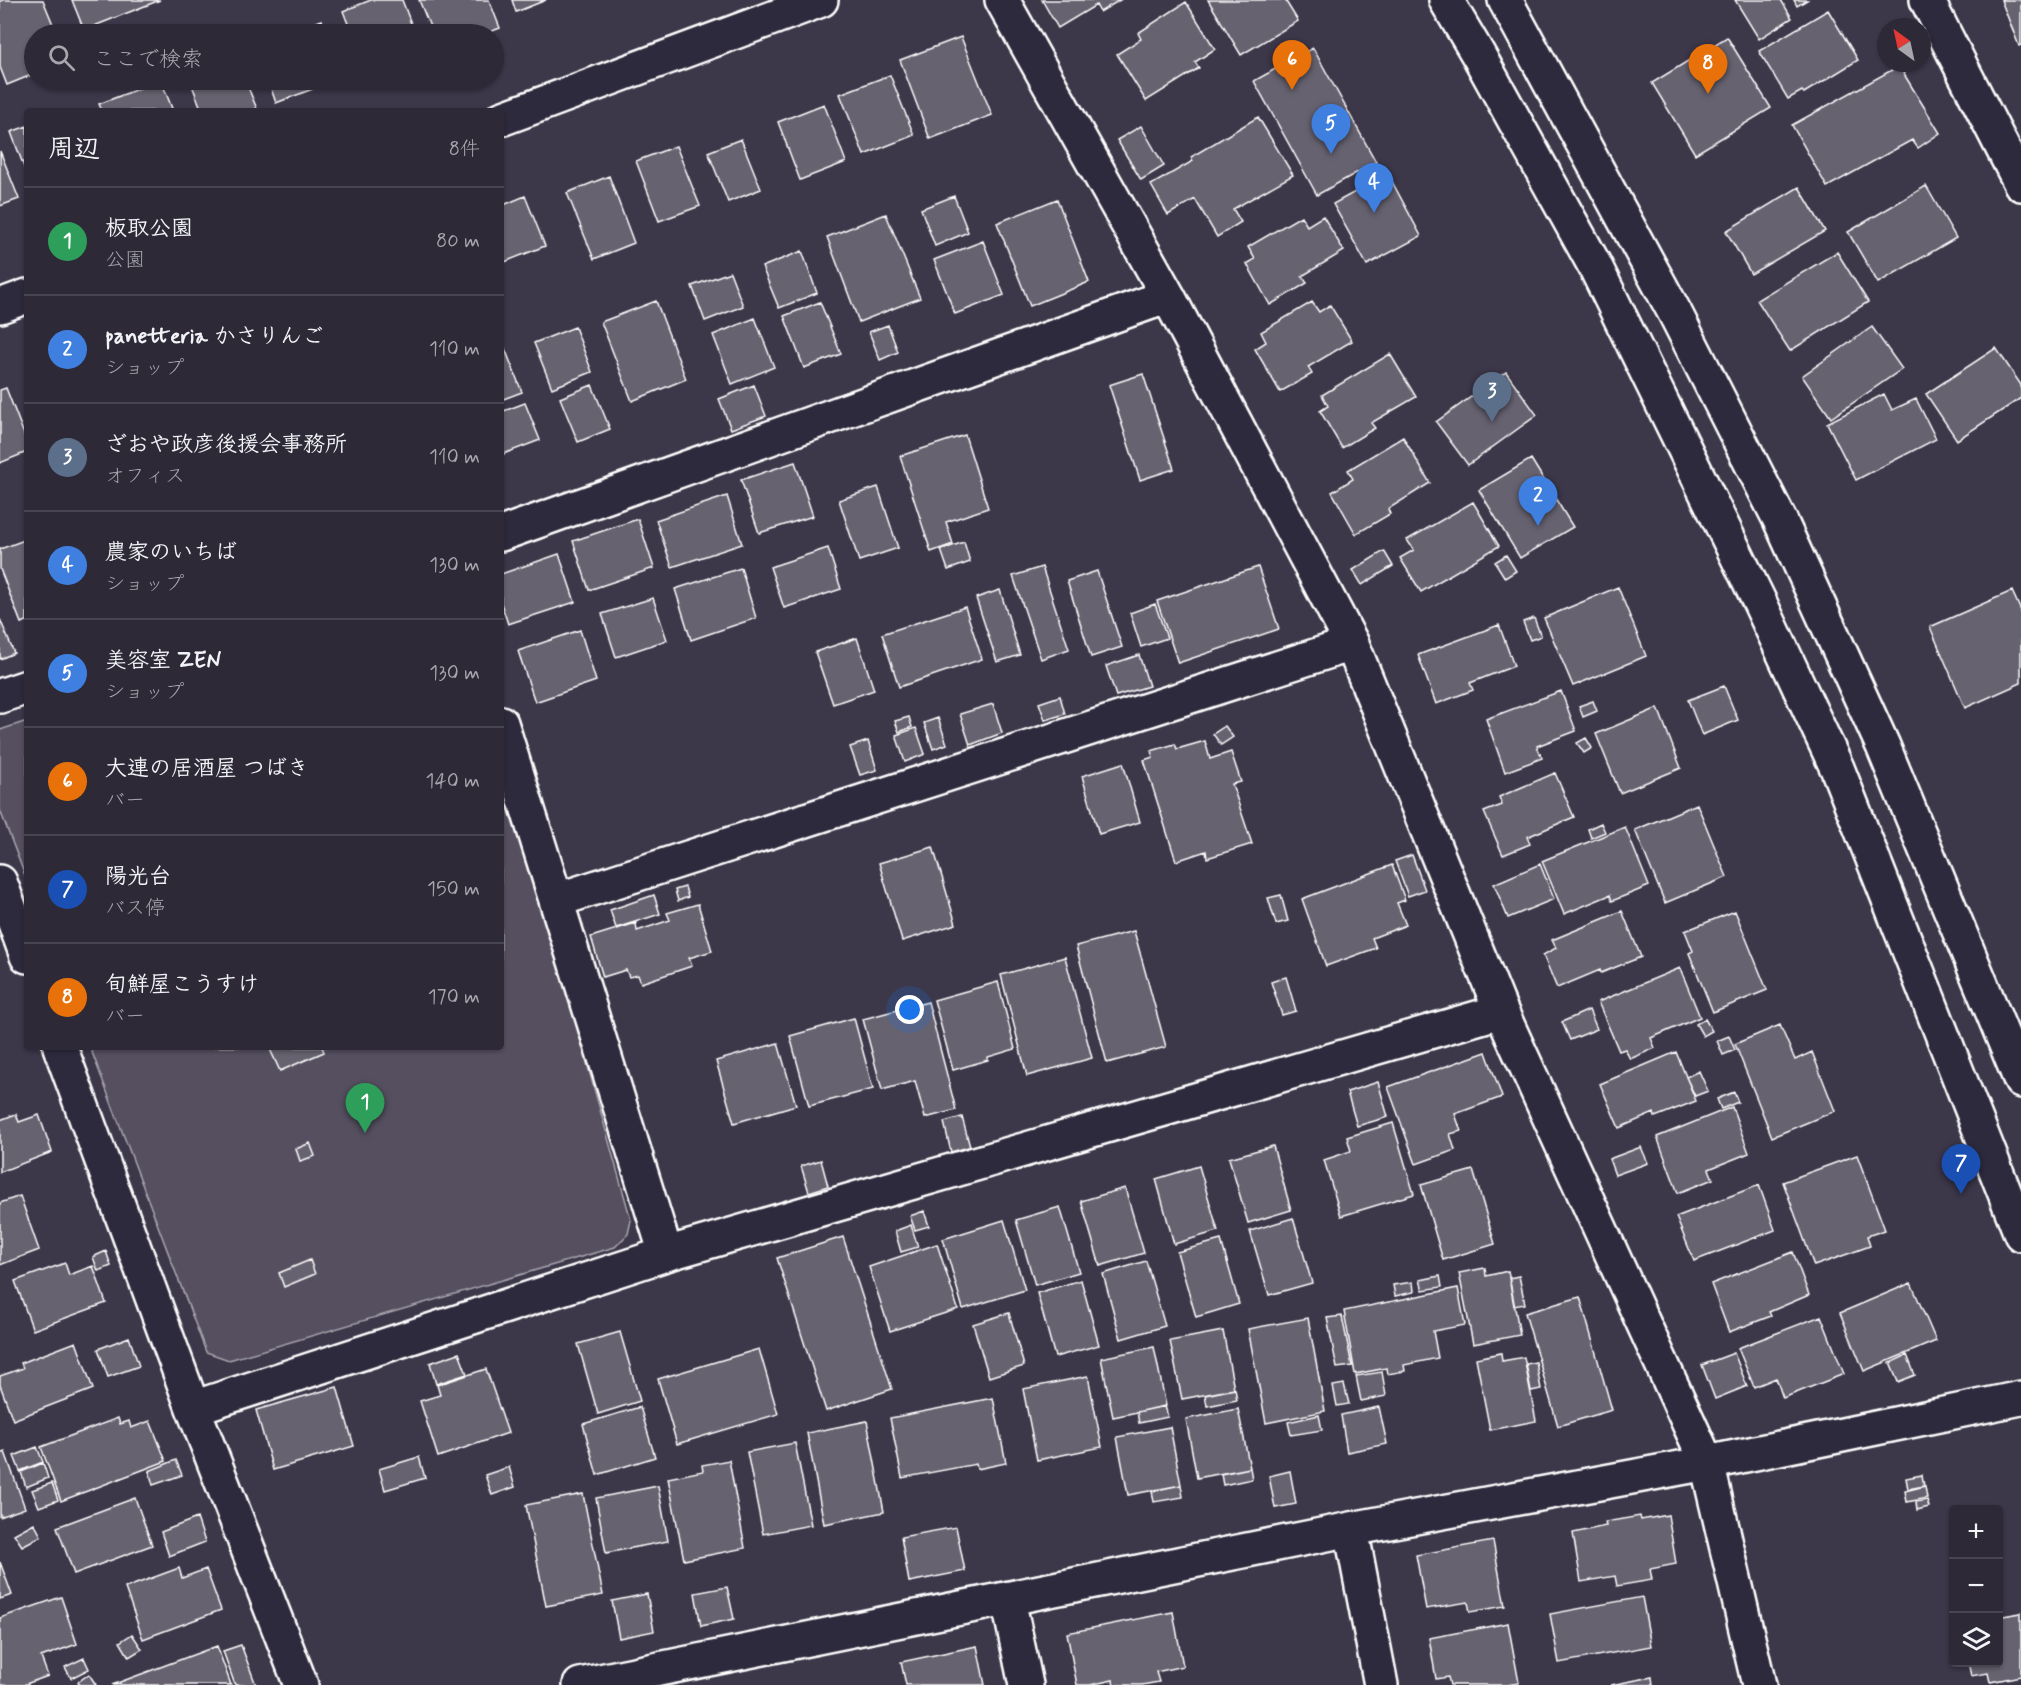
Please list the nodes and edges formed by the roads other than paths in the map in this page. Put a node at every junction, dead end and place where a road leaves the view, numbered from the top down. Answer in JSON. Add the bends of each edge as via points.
{"nodes":[{"id":1,"x":821,"y":0,"type":"edge"},
{"id":2,"x":1002,"y":0,"type":"edge"},
{"id":3,"x":1446,"y":0,"type":"edge"},
{"id":4,"x":1505,"y":0,"type":"edge"},
{"id":5,"x":1927,"y":0,"type":"edge"},
{"id":6,"x":504,"y":118,"type":"edge"},
{"id":7,"x":2021,"y":184,"type":"edge"},
{"id":8,"x":1168,"y":296,"type":"junction"},
{"id":9,"x":24,"y":297,"type":"edge"},
{"id":10,"x":0,"y":306,"type":"edge"},
{"id":11,"x":504,"y":533,"type":"edge"},
{"id":12,"x":1352,"y":644,"type":"junction"},
{"id":13,"x":24,"y":688,"type":"edge"},
{"id":14,"x":0,"y":696,"type":"edge"},
{"id":15,"x":504,"y":733,"type":"edge"},
{"id":16,"x":0,"y":882,"type":"edge"},
{"id":17,"x":556,"y":900,"type":"junction"},
{"id":18,"x":24,"y":948,"type":"edge"},
{"id":19,"x":1501,"y":1011,"type":"junction"},
{"id":20,"x":61,"y":1050,"type":"edge"},
{"id":21,"x":2021,"y":1081,"type":"edge"},
{"id":22,"x":2021,"y":1234,"type":"edge"},
{"id":23,"x":666,"y":1254,"type":"junction"},
{"id":24,"x":2021,"y":1398,"type":"edge"},
{"id":25,"x":193,"y":1408,"type":"junction"},
{"id":26,"x":1707,"y":1463,"type":"junction"},
{"id":27,"x":1351,"y":1529,"type":"junction"},
{"id":28,"x":1008,"y":1599,"type":"junction"},
{"id":29,"x":670,"y":1676,"type":"edge"},
{"id":30,"x":301,"y":1685,"type":"edge"},
{"id":31,"x":580,"y":1685,"type":"edge"},
{"id":32,"x":1026,"y":1685,"type":"edge"},
{"id":33,"x":1381,"y":1685,"type":"edge"},
{"id":34,"x":1759,"y":1685,"type":"edge"}],
"edges":[{"from":1,"to":6,"type":"street"},
{"from":2,"to":8,"type":"street"},
{"from":3,"to":22,"type":"street","via":[[1595,266],[1836,768]]},
{"from":4,"to":21,"type":"street","via":[[1676,313],[1780,520],[1883,746]]},
{"from":5,"to":7,"type":"street"},
{"from":8,"to":11,"type":"street"},
{"from":8,"to":12,"type":"street"},
{"from":9,"to":10,"type":"street"},
{"from":12,"to":17,"type":"street"},
{"from":12,"to":19,"type":"street"},
{"from":13,"to":14,"type":"street"},
{"from":15,"to":17,"type":"street"},
{"from":16,"to":18,"type":"street"},
{"from":17,"to":23,"type":"street"},
{"from":19,"to":23,"type":"street"},
{"from":19,"to":26,"type":"street"},
{"from":20,"to":25,"type":"street"},
{"from":23,"to":25,"type":"street"},
{"from":24,"to":26,"type":"street"},
{"from":25,"to":30,"type":"street"},
{"from":26,"to":27,"type":"street"},
{"from":26,"to":34,"type":"street"},
{"from":27,"to":28,"type":"street"},
{"from":27,"to":33,"type":"street"},
{"from":28,"to":29,"type":"street"},
{"from":28,"to":32,"type":"street"},
{"from":29,"to":31,"type":"street"}]}
